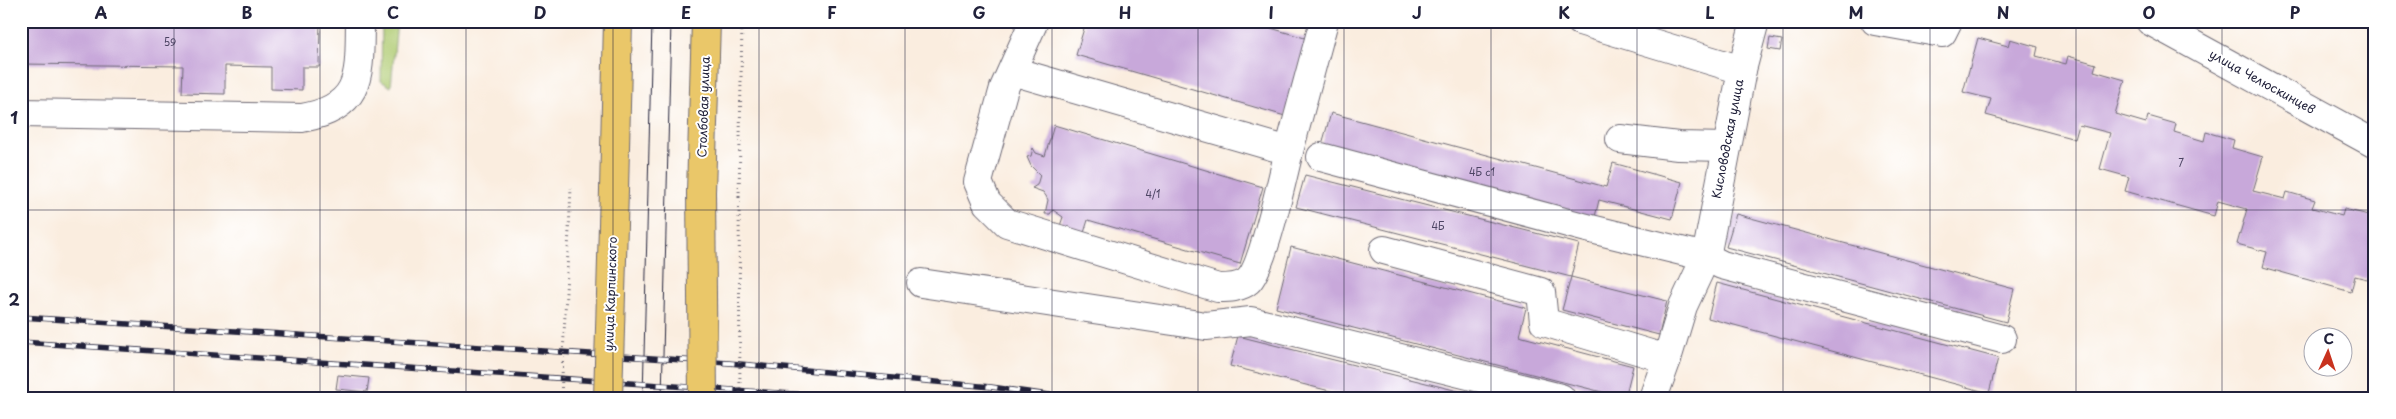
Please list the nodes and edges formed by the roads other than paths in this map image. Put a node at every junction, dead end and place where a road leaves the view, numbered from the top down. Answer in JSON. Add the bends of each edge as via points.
{"nodes":[{"id":1,"x":360,"y":21,"type":"edge"},
{"id":2,"x":618,"y":21,"type":"edge"},
{"id":3,"x":706,"y":21,"type":"edge"},
{"id":4,"x":1034,"y":21,"type":"edge"},
{"id":5,"x":1324,"y":21,"type":"edge"},
{"id":6,"x":1580,"y":21,"type":"edge"},
{"id":7,"x":1756,"y":21,"type":"edge"},
{"id":8,"x":1875,"y":21,"type":"edge"},
{"id":9,"x":1948,"y":21,"type":"edge"},
{"id":10,"x":2150,"y":21,"type":"edge"},
{"id":11,"x":1742,"y":70,"type":"junction"},
{"id":12,"x":1012,"y":71,"type":"junction"},
{"id":13,"x":21,"y":113,"type":"edge"},
{"id":14,"x":1620,"y":139,"type":"dead end"},
{"id":15,"x":2375,"y":144,"type":"edge"},
{"id":16,"x":1727,"y":147,"type":"junction"},
{"id":17,"x":1289,"y":151,"type":"junction"},
{"id":18,"x":1321,"y":157,"type":"dead end"},
{"id":19,"x":1384,"y":250,"type":"dead end"},
{"id":20,"x":1706,"y":257,"type":"junction"},
{"id":21,"x":922,"y":283,"type":"dead end"},
{"id":22,"x":2002,"y":339,"type":"dead end"},
{"id":23,"x":1667,"y":359,"type":"junction"},
{"id":24,"x":608,"y":398,"type":"edge"},
{"id":25,"x":703,"y":398,"type":"edge"},
{"id":26,"x":1561,"y":398,"type":"edge"},
{"id":27,"x":1653,"y":398,"type":"edge"}],
"edges":[{"from":1,"to":13,"type":"street","via":[[359,69],[352,91],[332,110],[319,115],[302,118]]},
{"from":2,"to":24,"type":"main road","name":"улица Карпинского","bridge":true},
{"from":3,"to":25,"type":"main road","name":"Столбовая улица","bridge":true,"via":[[701,192]]},
{"from":4,"to":12,"type":"street"},
{"from":5,"to":17,"type":"street"},
{"from":6,"to":11,"type":"street"},
{"from":7,"to":11,"type":"street","name":"Кисловодская улица"},
{"from":8,"to":9,"type":"street","via":[[1942,33]]},
{"from":10,"to":15,"type":"street","name":"улица Челюскинцев"},
{"from":11,"to":16,"type":"street","name":"Кисловодская улица"},
{"from":12,"to":17,"type":"street"},
{"from":12,"to":17,"type":"street","via":[[1004,88],[978,182],[987,203],[997,214],[1007,223],[1218,288],[1240,286],[1254,272]]},
{"from":14,"to":16,"type":"street","via":[[1678,146]]},
{"from":16,"to":20,"type":"street","name":"Кисловодская улица"},
{"from":18,"to":20,"type":"street"},
{"from":19,"to":23,"type":"street","via":[[1541,292],[1544,322]]},
{"from":20,"to":22,"type":"street","via":[[1722,265]]},
{"from":20,"to":23,"type":"street","name":"Кисловодская улица","via":[[1684,306]]},
{"from":21,"to":26,"type":"street","via":[[1206,326],[1251,321]]},
{"from":23,"to":27,"type":"street","name":"Кисловодская улица"}]}
